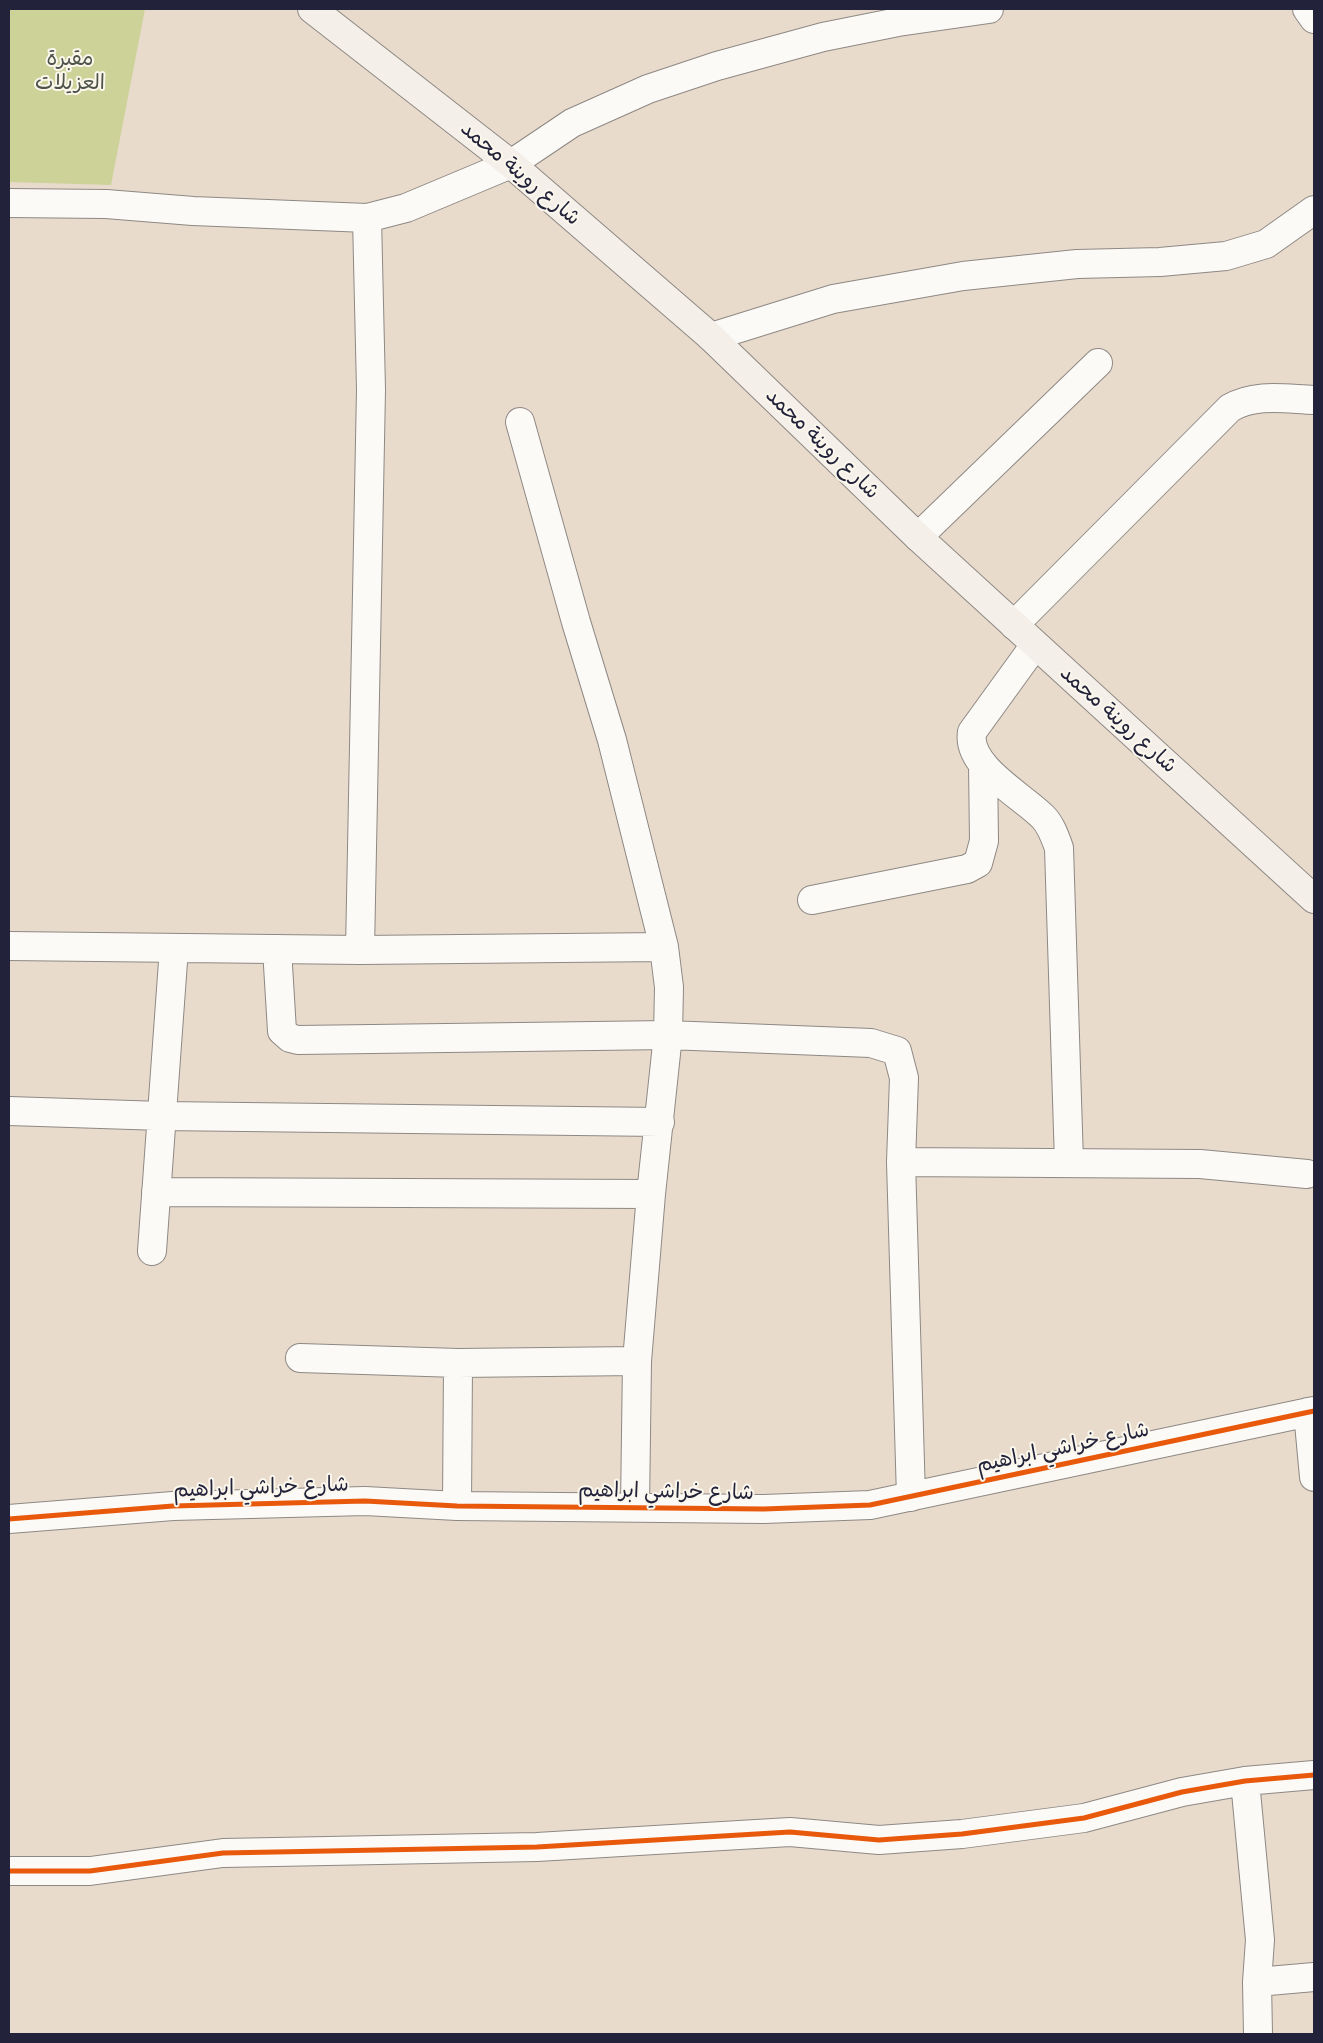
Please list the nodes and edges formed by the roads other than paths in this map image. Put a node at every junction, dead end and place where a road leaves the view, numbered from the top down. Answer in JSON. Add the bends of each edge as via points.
{"nodes":[{"id":1,"x":312,"y":9,"type":"edge"},
{"id":2,"x":988,"y":9,"type":"edge"},
{"id":3,"x":1307,"y":9,"type":"edge"},
{"id":4,"x":1314,"y":18,"type":"edge"},
{"id":5,"x":511,"y":164,"type":"junction"},
{"id":6,"x":9,"y":203,"type":"edge"},
{"id":7,"x":1314,"y":210,"type":"edge"},
{"id":8,"x":367,"y":218,"type":"junction"},
{"id":9,"x":711,"y":337,"type":"junction"},
{"id":10,"x":1098,"y":362,"type":"dead end"},
{"id":11,"x":1314,"y":400,"type":"edge"},
{"id":12,"x":520,"y":422,"type":"dead end"},
{"id":13,"x":918,"y":537,"type":"junction"},
{"id":14,"x":1014,"y":625,"type":"junction"},
{"id":15,"x":1035,"y":645,"type":"junction"},
{"id":16,"x":983,"y":765,"type":"junction"},
{"id":17,"x":1314,"y":899,"type":"edge"},
{"id":18,"x":812,"y":900,"type":"dead end"},
{"id":19,"x":9,"y":946,"type":"edge"},
{"id":20,"x":664,"y":947,"type":"junction"},
{"id":21,"x":174,"y":948,"type":"junction"},
{"id":22,"x":277,"y":949,"type":"junction"},
{"id":23,"x":360,"y":950,"type":"junction"},
{"id":24,"x":9,"y":959,"type":"edge"},
{"id":25,"x":668,"y":1035,"type":"junction"},
{"id":26,"x":9,"y":1111,"type":"edge"},
{"id":27,"x":162,"y":1116,"type":"junction"},
{"id":28,"x":660,"y":1122,"type":"junction"},
{"id":29,"x":901,"y":1162,"type":"junction"},
{"id":30,"x":1069,"y":1162,"type":"junction"},
{"id":31,"x":1307,"y":1174,"type":"dead end"},
{"id":32,"x":156,"y":1192,"type":"junction"},
{"id":33,"x":651,"y":1194,"type":"junction"},
{"id":34,"x":152,"y":1251,"type":"dead end"},
{"id":35,"x":300,"y":1358,"type":"dead end"},
{"id":36,"x":637,"y":1361,"type":"junction"},
{"id":37,"x":458,"y":1363,"type":"junction"},
{"id":38,"x":1311,"y":1411,"type":"edge"},
{"id":39,"x":1314,"y":1477,"type":"edge"},
{"id":40,"x":911,"y":1497,"type":"junction"},
{"id":41,"x":457,"y":1506,"type":"junction"},
{"id":42,"x":635,"y":1507,"type":"junction"},
{"id":43,"x":9,"y":1519,"type":"edge"},
{"id":44,"x":1314,"y":1775,"type":"edge"},
{"id":45,"x":1245,"y":1781,"type":"junction"},
{"id":46,"x":9,"y":1871,"type":"edge"},
{"id":47,"x":1314,"y":1977,"type":"edge"},
{"id":48,"x":1257,"y":1982,"type":"junction"},
{"id":49,"x":1258,"y":2034,"type":"edge"}],
"edges":[{"from":1,"to":5,"type":"main road","name":"شارع روينة محمد"},
{"from":2,"to":5,"type":"street","via":[[823,37],[717,66],[648,89],[572,124]]},
{"from":3,"to":4,"type":"street"},
{"from":5,"to":8,"type":"street","via":[[406,208]]},
{"from":5,"to":9,"type":"main road","name":"شارع روينة محمد"},
{"from":6,"to":8,"type":"street","via":[[106,204]]},
{"from":7,"to":9,"type":"street","via":[[1266,244],[1226,256],[1077,264],[954,277],[833,299]]},
{"from":8,"to":23,"type":"street","via":[[371,390]]},
{"from":9,"to":13,"type":"main road","name":"شارع روينة محمد"},
{"from":10,"to":13,"type":"street"},
{"from":11,"to":14,"type":"street","via":[[1258,397],[1230,408]]},
{"from":12,"to":20,"type":"street","via":[[612,740]]},
{"from":13,"to":14,"type":"main road","name":"شارع روينة محمد"},
{"from":14,"to":15,"type":"main road","name":"شارع روينة محمد"},
{"from":15,"to":16,"type":"street","via":[[972,732],[973,751]]},
{"from":15,"to":17,"type":"main road","name":"شارع روينة محمد"},
{"from":16,"to":18,"type":"street","via":[[984,841],[978,863],[967,869]]},
{"from":16,"to":30,"type":"street","via":[[1044,818],[1053,830],[1059,848]]},
{"from":19,"to":21,"type":"street"},
{"from":19,"to":24,"type":"street"},
{"from":20,"to":23,"type":"street"},
{"from":20,"to":25,"type":"street","via":[[669,987]]},
{"from":21,"to":22,"type":"street"},
{"from":21,"to":27,"type":"street"},
{"from":22,"to":23,"type":"street"},
{"from":22,"to":25,"type":"street","via":[[282,1031],[290,1038],[308,1041]]},
{"from":25,"to":28,"type":"street"},
{"from":25,"to":29,"type":"street","via":[[871,1043],[897,1051],[904,1078]]},
{"from":26,"to":27,"type":"street"},
{"from":27,"to":28,"type":"street"},
{"from":27,"to":32,"type":"street"},
{"from":28,"to":33,"type":"street"},
{"from":29,"to":30,"type":"street"},
{"from":29,"to":40,"type":"street"},
{"from":30,"to":31,"type":"street","via":[[1200,1164]]},
{"from":32,"to":33,"type":"street"},
{"from":32,"to":34,"type":"street"},
{"from":33,"to":36,"type":"street"},
{"from":35,"to":37,"type":"street"},
{"from":36,"to":37,"type":"street"},
{"from":36,"to":42,"type":"street"},
{"from":37,"to":41,"type":"street"},
{"from":38,"to":39,"type":"street"},
{"from":38,"to":40,"type":"street","name":"شارع خراشي ابراهيم"},
{"from":40,"to":42,"type":"street","name":"شارع خراشي ابراهيم","via":[[870,1505]]},
{"from":41,"to":42,"type":"street","name":"شارع خراشي ابراهيم"},
{"from":41,"to":43,"type":"street","name":"شارع خراشي ابراهيم","via":[[365,1501],[172,1506]]},
{"from":44,"to":45,"type":"street"},
{"from":45,"to":46,"type":"street","via":[[1182,1792],[1084,1818],[962,1834],[879,1840],[790,1832],[537,1847],[222,1853],[90,1871]]},
{"from":45,"to":48,"type":"street","via":[[1260,1940]]},
{"from":47,"to":48,"type":"street"},
{"from":48,"to":49,"type":"street"}]}
